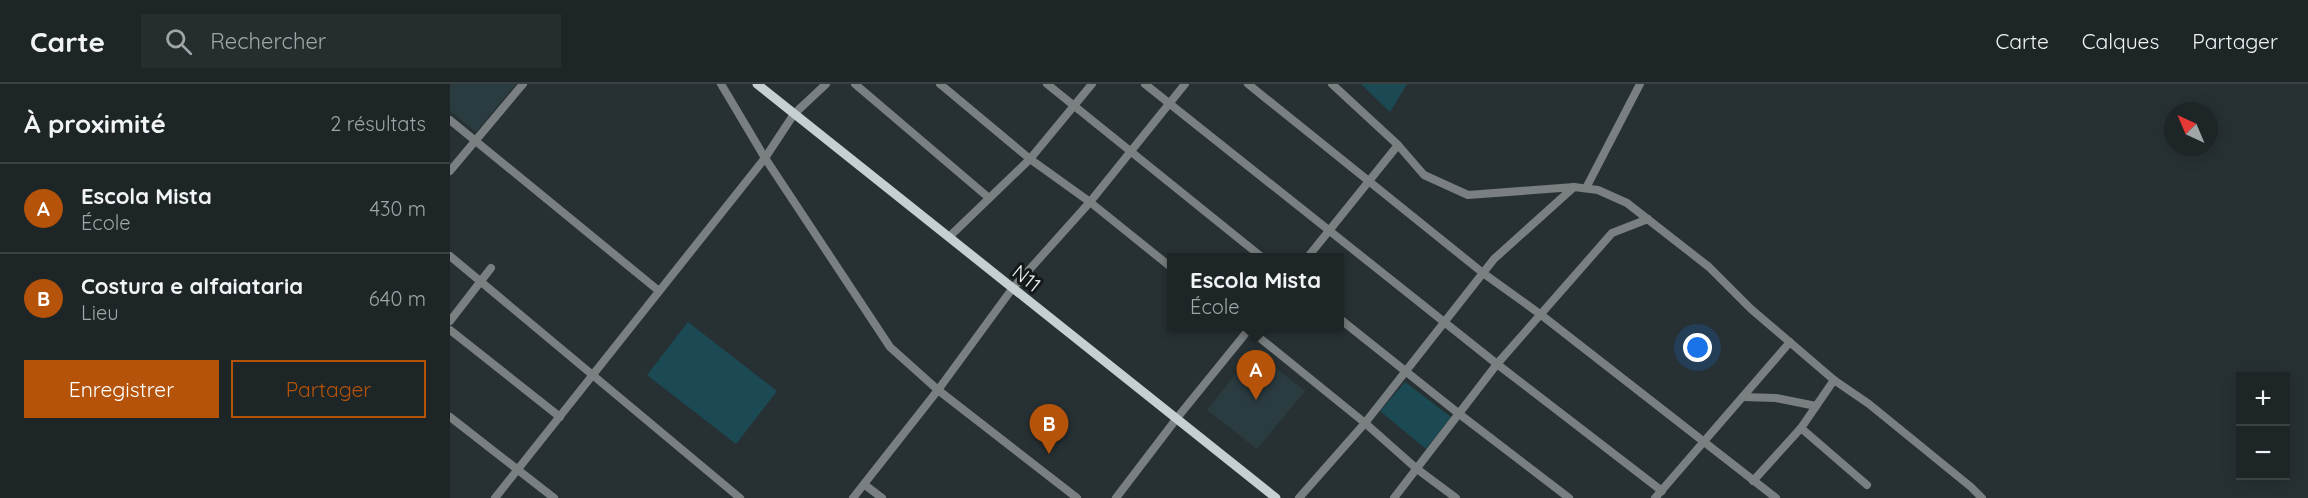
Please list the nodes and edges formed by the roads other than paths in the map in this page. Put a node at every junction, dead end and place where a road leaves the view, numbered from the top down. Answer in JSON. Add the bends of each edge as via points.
{"nodes":[{"id":1,"x":523,"y":84,"type":"edge"},
{"id":2,"x":721,"y":84,"type":"edge"},
{"id":3,"x":757,"y":84,"type":"edge"},
{"id":4,"x":826,"y":84,"type":"edge"},
{"id":5,"x":855,"y":84,"type":"edge"},
{"id":6,"x":940,"y":84,"type":"edge"},
{"id":7,"x":1047,"y":84,"type":"edge"},
{"id":8,"x":1092,"y":84,"type":"edge"},
{"id":9,"x":1144,"y":84,"type":"edge"},
{"id":10,"x":1185,"y":84,"type":"edge"},
{"id":11,"x":1248,"y":84,"type":"edge"},
{"id":12,"x":1332,"y":84,"type":"edge"},
{"id":13,"x":1640,"y":84,"type":"edge"},
{"id":14,"x":1169,"y":103,"type":"junction"},
{"id":15,"x":1074,"y":105,"type":"junction"},
{"id":16,"x":794,"y":114,"type":"junction"},
{"id":17,"x":450,"y":120,"type":"edge"},
{"id":18,"x":474,"y":140,"type":"junction"},
{"id":19,"x":1398,"y":145,"type":"junction"},
{"id":20,"x":1131,"y":151,"type":"junction"},
{"id":21,"x":765,"y":158,"type":"junction"},
{"id":22,"x":1030,"y":159,"type":"junction"},
{"id":23,"x":450,"y":171,"type":"edge"},
{"id":24,"x":1369,"y":181,"type":"junction"},
{"id":25,"x":1574,"y":187,"type":"junction"},
{"id":26,"x":1586,"y":188,"type":"junction"},
{"id":27,"x":989,"y":198,"type":"junction"},
{"id":28,"x":1090,"y":202,"type":"junction"},
{"id":29,"x":1648,"y":219,"type":"junction"},
{"id":30,"x":1329,"y":230,"type":"junction"},
{"id":31,"x":949,"y":237,"type":"junction"},
{"id":32,"x":1257,"y":253,"type":"edge"},
{"id":33,"x":1311,"y":253,"type":"edge"},
{"id":34,"x":450,"y":256,"type":"edge"},
{"id":35,"x":1167,"y":264,"type":"edge"},
{"id":36,"x":491,"y":268,"type":"dead end"},
{"id":37,"x":1483,"y":273,"type":"junction"},
{"id":38,"x":480,"y":281,"type":"junction"},
{"id":39,"x":1011,"y":289,"type":"junction"},
{"id":40,"x":659,"y":291,"type":"junction"},
{"id":41,"x":1540,"y":314,"type":"junction"},
{"id":42,"x":450,"y":321,"type":"edge"},
{"id":43,"x":1344,"y":322,"type":"edge"},
{"id":44,"x":1444,"y":322,"type":"junction"},
{"id":45,"x":450,"y":330,"type":"edge"},
{"id":46,"x":1246,"y":331,"type":"edge"},
{"id":47,"x":1252,"y":331,"type":"edge"},
{"id":48,"x":1790,"y":342,"type":"junction"},
{"id":49,"x":1497,"y":364,"type":"junction"},
{"id":50,"x":1406,"y":371,"type":"junction"},
{"id":51,"x":593,"y":375,"type":"junction"},
{"id":52,"x":1833,"y":380,"type":"junction"},
{"id":53,"x":938,"y":390,"type":"junction"},
{"id":54,"x":1743,"y":397,"type":"junction"},
{"id":55,"x":1816,"y":406,"type":"junction"},
{"id":56,"x":1458,"y":413,"type":"junction"},
{"id":57,"x":450,"y":417,"type":"edge"},
{"id":58,"x":560,"y":417,"type":"junction"},
{"id":59,"x":1177,"y":418,"type":"junction"},
{"id":60,"x":1365,"y":423,"type":"junction"},
{"id":61,"x":1801,"y":428,"type":"junction"},
{"id":62,"x":1704,"y":443,"type":"junction"},
{"id":63,"x":1417,"y":469,"type":"junction"},
{"id":64,"x":517,"y":470,"type":"junction"},
{"id":65,"x":1753,"y":481,"type":"junction"},
{"id":66,"x":865,"y":485,"type":"junction"},
{"id":67,"x":1867,"y":485,"type":"dead end"},
{"id":68,"x":1662,"y":491,"type":"junction"},
{"id":69,"x":495,"y":498,"type":"edge"},
{"id":70,"x":554,"y":498,"type":"edge"},
{"id":71,"x":740,"y":498,"type":"edge"},
{"id":72,"x":853,"y":498,"type":"edge"},
{"id":73,"x":882,"y":498,"type":"edge"},
{"id":74,"x":1077,"y":498,"type":"edge"},
{"id":75,"x":1116,"y":498,"type":"edge"},
{"id":76,"x":1276,"y":498,"type":"edge"},
{"id":77,"x":1299,"y":498,"type":"edge"},
{"id":78,"x":1394,"y":498,"type":"edge"},
{"id":79,"x":1456,"y":498,"type":"edge"},
{"id":80,"x":1569,"y":498,"type":"edge"},
{"id":81,"x":1655,"y":498,"type":"edge"},
{"id":82,"x":1776,"y":498,"type":"edge"},
{"id":83,"x":1982,"y":498,"type":"edge"}],
"edges":[{"from":1,"to":18,"type":"street"},
{"from":2,"to":21,"type":"street"},
{"from":3,"to":16,"type":"main road","name":"N11"},
{"from":4,"to":16,"type":"street"},
{"from":5,"to":27,"type":"street"},
{"from":6,"to":22,"type":"street"},
{"from":7,"to":15,"type":"street"},
{"from":8,"to":15,"type":"street"},
{"from":9,"to":14,"type":"street"},
{"from":10,"to":14,"type":"street"},
{"from":11,"to":24,"type":"street"},
{"from":12,"to":19,"type":"street"},
{"from":13,"to":26,"type":"street"},
{"from":14,"to":20,"type":"street"},
{"from":14,"to":30,"type":"street"},
{"from":15,"to":20,"type":"street"},
{"from":15,"to":22,"type":"street"},
{"from":16,"to":21,"type":"street"},
{"from":16,"to":31,"type":"main road","name":"N11"},
{"from":17,"to":18,"type":"street"},
{"from":18,"to":23,"type":"street"},
{"from":18,"to":40,"type":"street"},
{"from":19,"to":24,"type":"street"},
{"from":19,"to":25,"type":"street","via":[[1424,175],[1468,195]]},
{"from":20,"to":28,"type":"street"},
{"from":20,"to":32,"type":"street"},
{"from":21,"to":40,"type":"street"},
{"from":21,"to":53,"type":"street","via":[[891,347]]},
{"from":22,"to":27,"type":"street"},
{"from":22,"to":28,"type":"street"},
{"from":24,"to":30,"type":"street"},
{"from":24,"to":37,"type":"street"},
{"from":25,"to":26,"type":"street"},
{"from":25,"to":37,"type":"street"},
{"from":26,"to":29,"type":"street","via":[[1627,203]]},
{"from":27,"to":31,"type":"street"},
{"from":28,"to":35,"type":"street"},
{"from":28,"to":39,"type":"street"},
{"from":29,"to":41,"type":"street","via":[[1612,233]]},
{"from":29,"to":48,"type":"street","via":[[1709,267]]},
{"from":30,"to":33,"type":"street"},
{"from":30,"to":44,"type":"street"},
{"from":31,"to":39,"type":"main road","name":"N11"},
{"from":34,"to":38,"type":"street"},
{"from":36,"to":38,"type":"street"},
{"from":37,"to":41,"type":"street"},
{"from":37,"to":44,"type":"street"},
{"from":38,"to":42,"type":"street"},
{"from":38,"to":51,"type":"street"},
{"from":39,"to":53,"type":"street"},
{"from":39,"to":59,"type":"main road","name":"N11"},
{"from":40,"to":51,"type":"street"},
{"from":41,"to":49,"type":"street"},
{"from":41,"to":62,"type":"street"},
{"from":43,"to":50,"type":"street"},
{"from":44,"to":49,"type":"street"},
{"from":44,"to":50,"type":"street"},
{"from":45,"to":58,"type":"street"},
{"from":46,"to":59,"type":"street"},
{"from":47,"to":60,"type":"street"},
{"from":48,"to":52,"type":"street"},
{"from":48,"to":54,"type":"street"},
{"from":49,"to":56,"type":"street"},
{"from":49,"to":68,"type":"street"},
{"from":50,"to":56,"type":"street"},
{"from":50,"to":60,"type":"street"},
{"from":51,"to":58,"type":"street"},
{"from":51,"to":71,"type":"street"},
{"from":52,"to":55,"type":"street"},
{"from":52,"to":83,"type":"street","via":[[1869,404]]},
{"from":53,"to":66,"type":"street"},
{"from":53,"to":74,"type":"street"},
{"from":54,"to":55,"type":"street","via":[[1776,398]]},
{"from":54,"to":62,"type":"street"},
{"from":55,"to":61,"type":"street"},
{"from":56,"to":63,"type":"street"},
{"from":56,"to":80,"type":"street"},
{"from":57,"to":64,"type":"street"},
{"from":58,"to":64,"type":"street"},
{"from":59,"to":75,"type":"street"},
{"from":59,"to":76,"type":"main road","name":"N11"},
{"from":60,"to":63,"type":"street"},
{"from":60,"to":77,"type":"street"},
{"from":61,"to":65,"type":"street"},
{"from":61,"to":67,"type":"street"},
{"from":62,"to":65,"type":"street"},
{"from":62,"to":68,"type":"street"},
{"from":63,"to":78,"type":"street"},
{"from":63,"to":79,"type":"street"},
{"from":64,"to":69,"type":"street"},
{"from":64,"to":70,"type":"street"},
{"from":65,"to":82,"type":"street"},
{"from":66,"to":72,"type":"street"},
{"from":66,"to":73,"type":"street"},
{"from":68,"to":81,"type":"street"}]}
